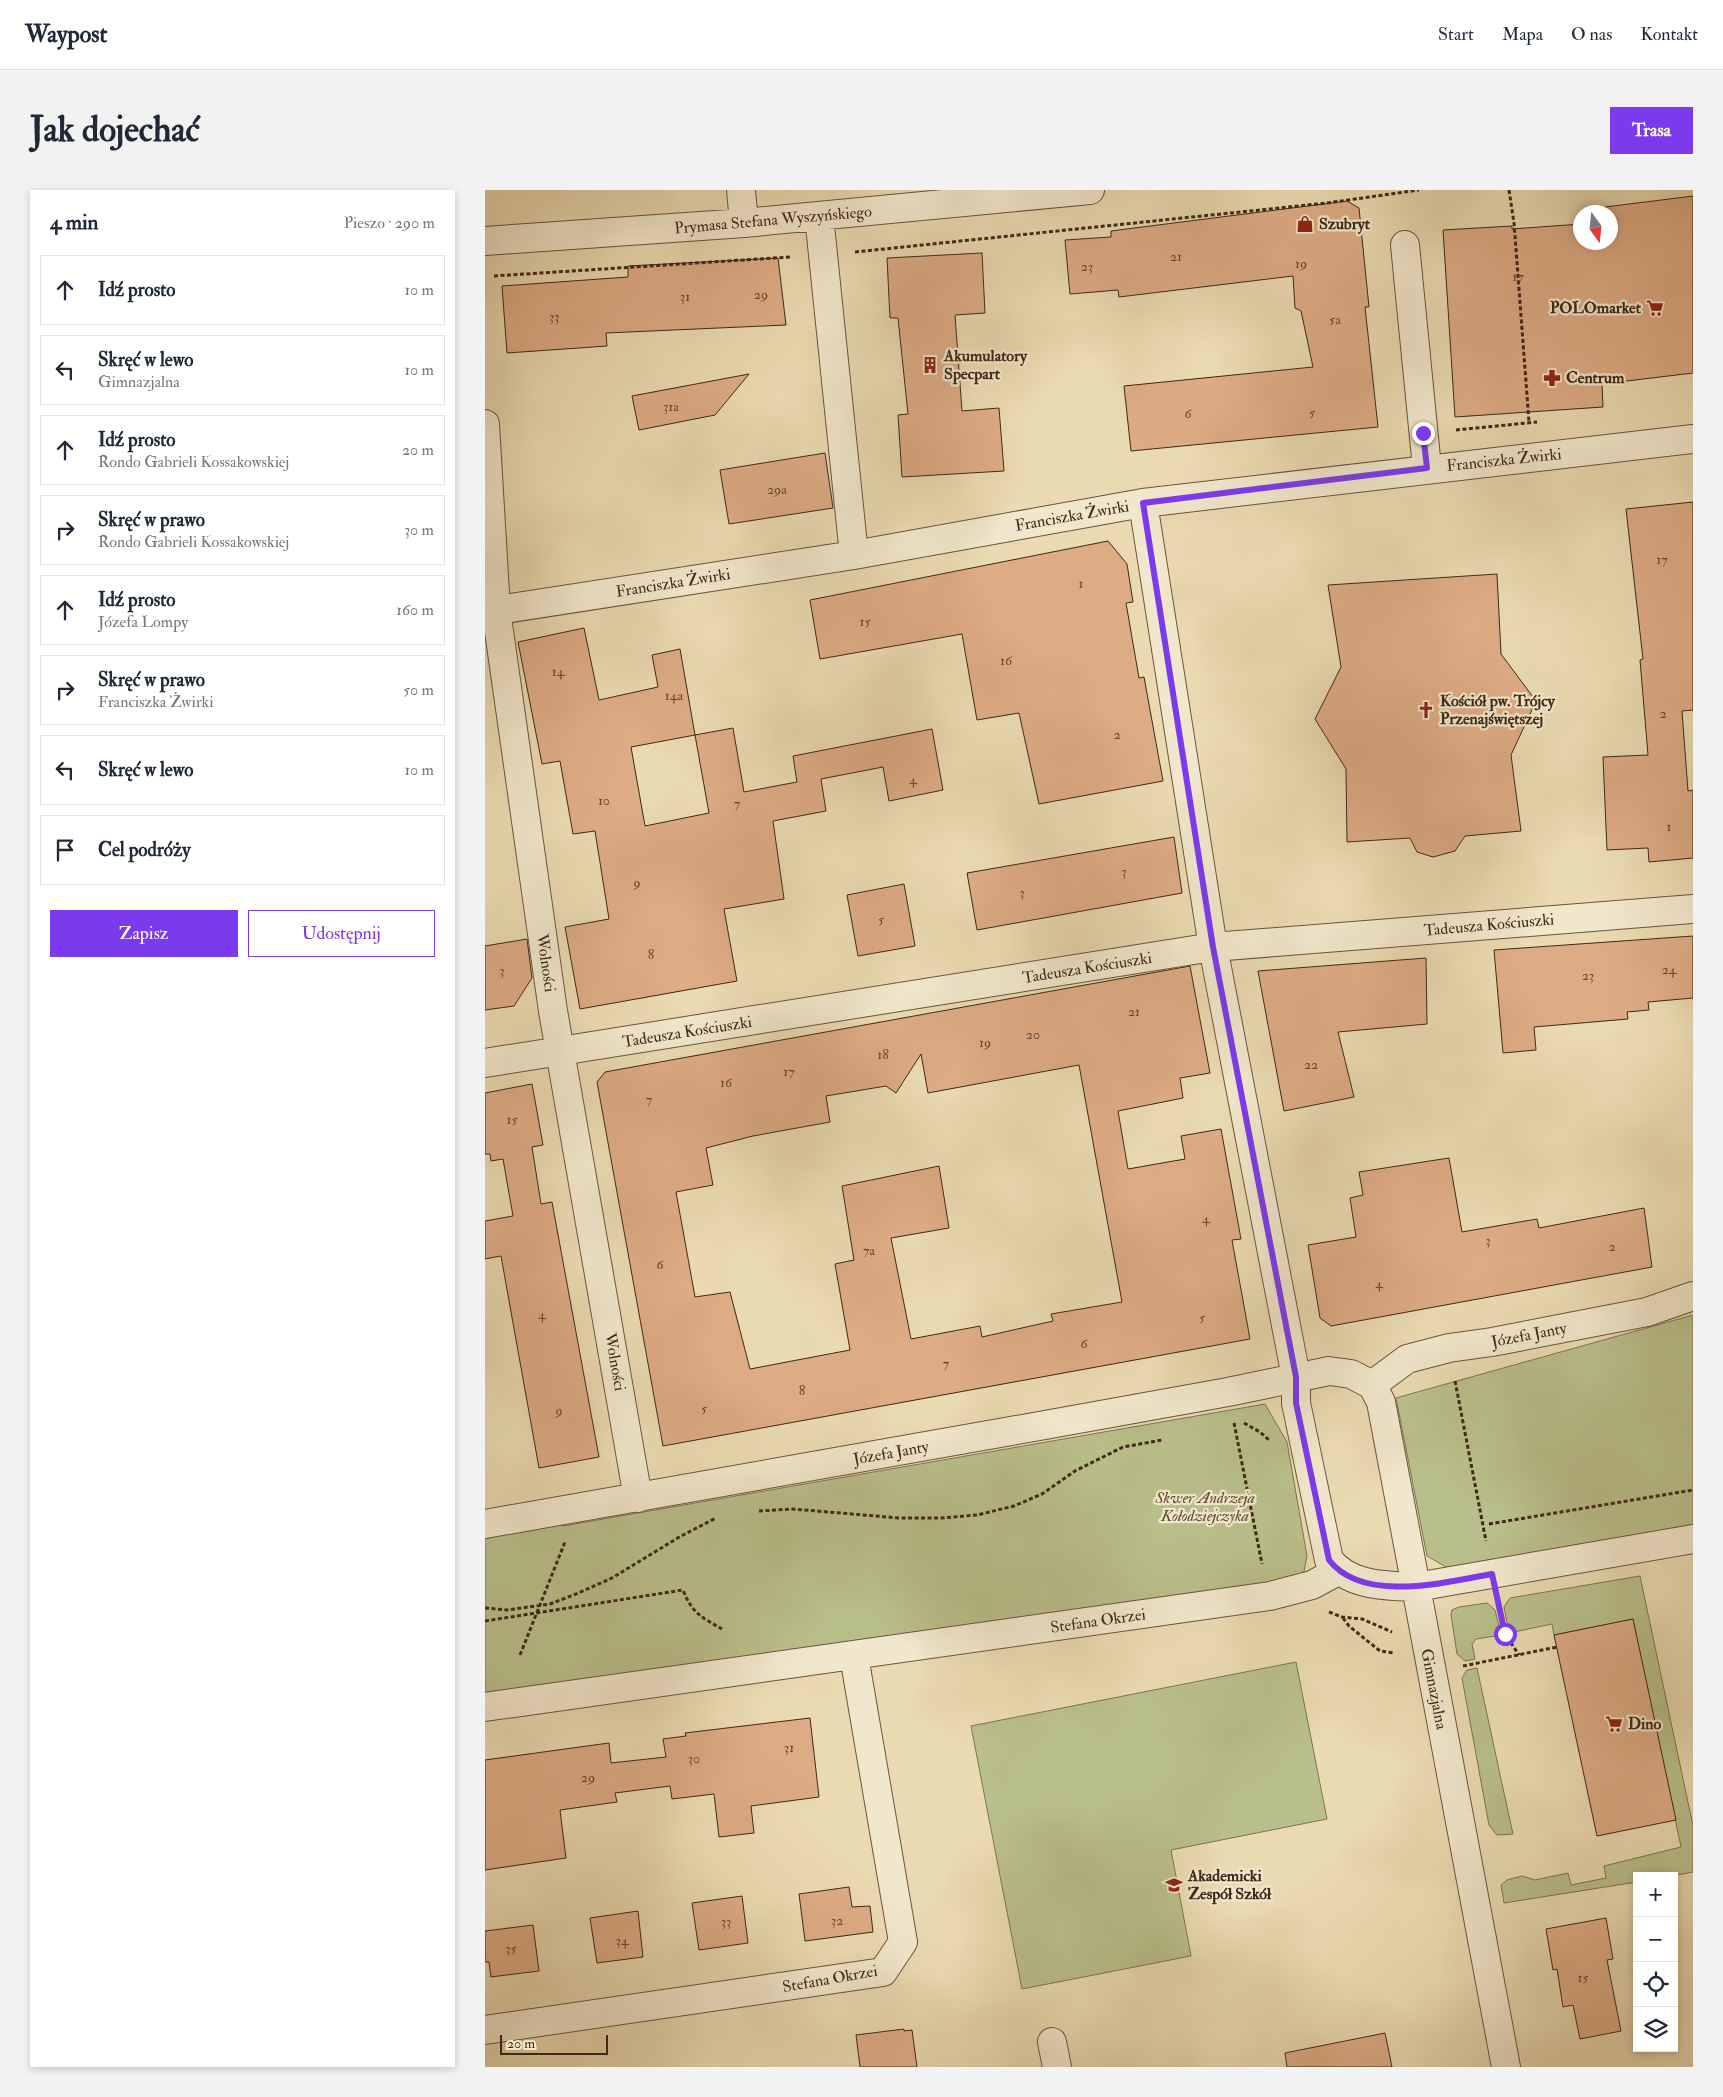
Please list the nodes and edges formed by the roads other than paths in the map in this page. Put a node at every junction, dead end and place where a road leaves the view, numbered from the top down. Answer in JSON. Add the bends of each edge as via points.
{"nodes":[{"id":1,"x":741,"y":190,"type":"edge"},
{"id":2,"x":1090,"y":190,"type":"edge"},
{"id":3,"x":1009,"y":194,"type":"edge"},
{"id":4,"x":819,"y":216,"type":"junction"},
{"id":5,"x":744,"y":224,"type":"junction"},
{"id":6,"x":485,"y":242,"type":"edge"},
{"id":7,"x":1405,"y":245,"type":"dead end"},
{"id":8,"x":485,"y":424,"type":"edge"},
{"id":9,"x":1693,"y":439,"type":"edge"},
{"id":10,"x":1427,"y":468,"type":"junction"},
{"id":11,"x":1143,"y":503,"type":"junction"},
{"id":12,"x":854,"y":555,"type":"junction"},
{"id":13,"x":491,"y":611,"type":"edge"},
{"id":14,"x":1693,"y":909,"type":"edge"},
{"id":15,"x":1213,"y":947,"type":"junction"},
{"id":16,"x":559,"y":1052,"type":"junction"},
{"id":17,"x":485,"y":1063,"type":"edge"},
{"id":18,"x":1693,"y":1296,"type":"edge"},
{"id":19,"x":1296,"y":1377,"type":"junction"},
{"id":20,"x":1372,"y":1385,"type":"junction"},
{"id":21,"x":638,"y":1498,"type":"junction"},
{"id":22,"x":485,"y":1524,"type":"edge"},
{"id":23,"x":1693,"y":1539,"type":"edge"},
{"id":24,"x":1338,"y":1571,"type":"junction"},
{"id":25,"x":1416,"y":1587,"type":"junction"},
{"id":26,"x":854,"y":1656,"type":"junction"},
{"id":27,"x":485,"y":1707,"type":"edge"},
{"id":28,"x":485,"y":2030,"type":"edge"},
{"id":29,"x":1506,"y":2067,"type":"edge"}],
"edges":[{"from":1,"to":5,"type":"street"},
{"from":2,"to":3,"type":"street","name":"Prymasa Stefana Wyszyńskiego"},
{"from":3,"to":4,"type":"street","name":"Prymasa Stefana Wyszyńskiego"},
{"from":4,"to":5,"type":"street","name":"Prymasa Stefana Wyszyńskiego"},
{"from":4,"to":12,"type":"street"},
{"from":5,"to":6,"type":"street","name":"Prymasa Stefana Wyszyńskiego"},
{"from":7,"to":10,"type":"street"},
{"from":8,"to":13,"type":"street","name":"Wolności"},
{"from":9,"to":10,"type":"street","name":"Franciszka Żwirki"},
{"from":10,"to":11,"type":"street","name":"Franciszka Żwirki"},
{"from":11,"to":12,"type":"street","name":"Franciszka Żwirki"},
{"from":11,"to":15,"type":"street"},
{"from":12,"to":13,"type":"street","name":"Franciszka Żwirki"},
{"from":13,"to":16,"type":"street","name":"Wolności"},
{"from":14,"to":15,"type":"street","name":"Tadeusza Kościuszki"},
{"from":15,"to":16,"type":"street","name":"Tadeusza Kościuszki"},
{"from":15,"to":19,"type":"street"},
{"from":16,"to":17,"type":"street","name":"Tadeusza Kościuszki"},
{"from":16,"to":21,"type":"street","name":"Wolności"},
{"from":18,"to":20,"type":"street","name":"Józefa Janty","via":[[1647,1312],[1449,1348],[1407,1359]]},
{"from":19,"to":20,"type":"street","name":"Józefa Janty","via":[[1329,1371],[1351,1374]]},
{"from":19,"to":21,"type":"street","name":"Józefa Janty","via":[[1180,1401]]},
{"from":19,"to":24,"type":"street","via":[[1296,1403],[1329,1560]]},
{"from":20,"to":25,"type":"street","name":"Gimnazjalna","via":[[1381,1402]]},
{"from":21,"to":22,"type":"street","name":"Józefa Janty"},
{"from":23,"to":25,"type":"street"},
{"from":24,"to":25,"type":"street","via":[[1374,1585]]},
{"from":24,"to":26,"type":"street","name":"Stefana Okrzei","via":[[1312,1585],[1270,1596]]},
{"from":25,"to":29,"type":"street","name":"Gimnazjalna","via":[[1418,1652]]},
{"from":26,"to":27,"type":"street","name":"Stefana Okrzei"},
{"from":26,"to":28,"type":"street","name":"Stefana Okrzei","via":[[903,1942],[883,1972]]}]}
